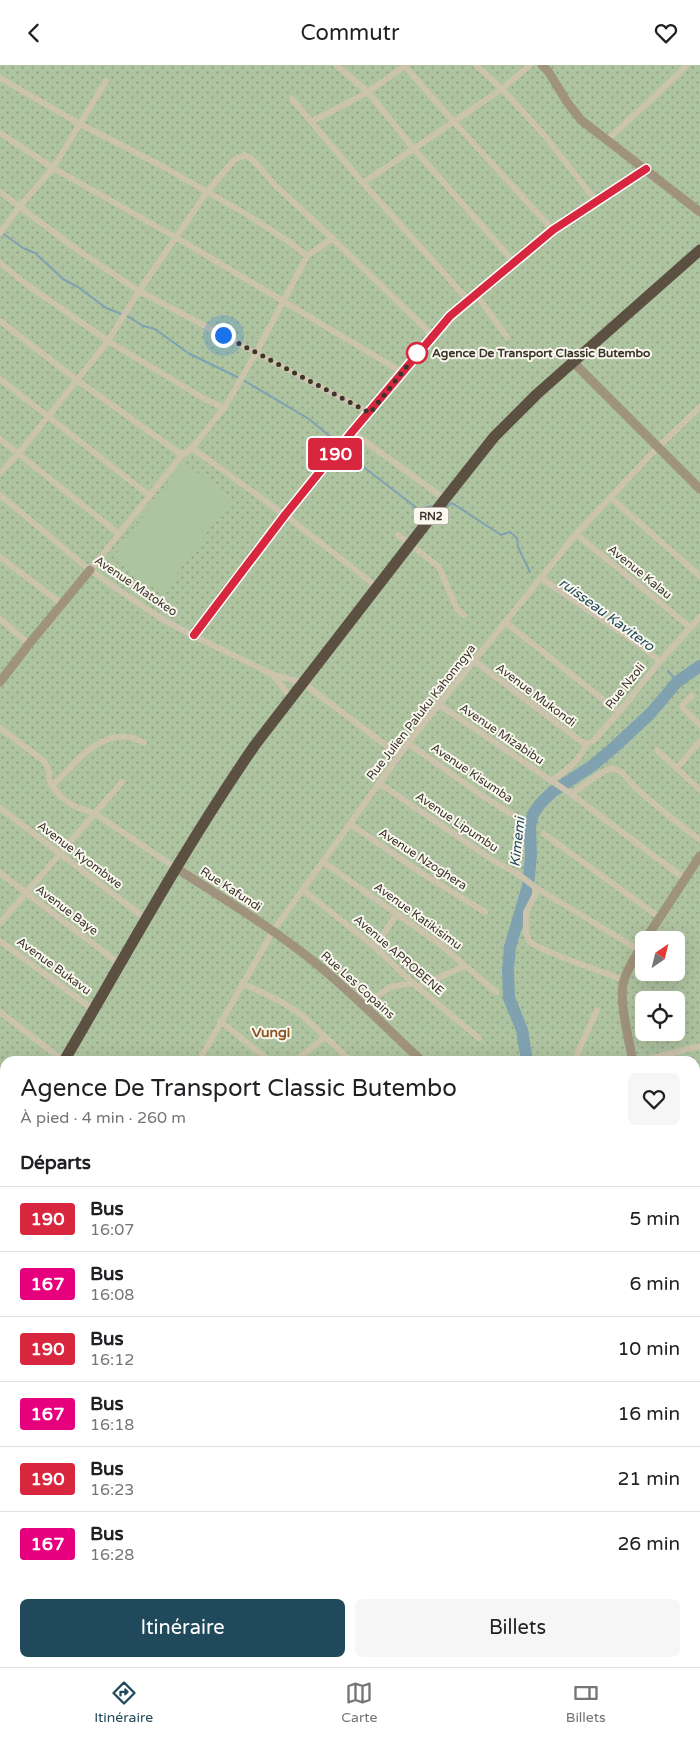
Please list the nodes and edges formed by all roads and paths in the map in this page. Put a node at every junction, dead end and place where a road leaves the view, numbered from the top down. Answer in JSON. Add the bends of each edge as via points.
{"nodes":[{"id":1,"x":336,"y":65,"type":"edge"},
{"id":2,"x":405,"y":65,"type":"edge"},
{"id":3,"x":476,"y":65,"type":"edge"},
{"id":4,"x":530,"y":65,"type":"edge"},
{"id":5,"x":542,"y":65,"type":"edge"},
{"id":6,"x":687,"y":65,"type":"edge"},
{"id":7,"x":0,"y":78,"type":"edge"},
{"id":8,"x":106,"y":81,"type":"dead end"},
{"id":9,"x":502,"y":89,"type":"junction"},
{"id":10,"x":368,"y":92,"type":"junction"},
{"id":11,"x":292,"y":99,"type":"dead end"},
{"id":12,"x":453,"y":121,"type":"junction"},
{"id":13,"x":311,"y":122,"type":"junction"},
{"id":14,"x":80,"y":125,"type":"junction"},
{"id":15,"x":0,"y":133,"type":"edge"},
{"id":16,"x":607,"y":140,"type":"junction"},
{"id":17,"x":414,"y":149,"type":"junction"},
{"id":18,"x":53,"y":168,"type":"junction"},
{"id":19,"x":646,"y":169,"type":"junction"},
{"id":20,"x":364,"y":183,"type":"junction"},
{"id":21,"x":0,"y":192,"type":"edge"},
{"id":22,"x":207,"y":192,"type":"junction"},
{"id":23,"x":597,"y":202,"type":"junction"},
{"id":24,"x":19,"y":207,"type":"junction"},
{"id":25,"x":700,"y":213,"type":"edge"},
{"id":26,"x":553,"y":230,"type":"junction"},
{"id":27,"x":0,"y":233,"type":"edge"},
{"id":28,"x":177,"y":238,"type":"junction"},
{"id":29,"x":333,"y":238,"type":"junction"},
{"id":30,"x":700,"y":250,"type":"edge"},
{"id":31,"x":307,"y":256,"type":"junction"},
{"id":32,"x":514,"y":262,"type":"junction"},
{"id":33,"x":0,"y":263,"type":"edge"},
{"id":34,"x":139,"y":291,"type":"junction"},
{"id":35,"x":475,"y":293,"type":"junction"},
{"id":36,"x":468,"y":299,"type":"junction"},
{"id":37,"x":283,"y":301,"type":"junction"},
{"id":38,"x":0,"y":321,"type":"edge"},
{"id":39,"x":432,"y":335,"type":"junction"},
{"id":40,"x":507,"y":337,"type":"dead end"},
{"id":41,"x":108,"y":341,"type":"junction"},
{"id":42,"x":256,"y":353,"type":"junction"},
{"id":43,"x":573,"y":362,"type":"junction"},
{"id":44,"x":402,"y":372,"type":"junction"},
{"id":45,"x":0,"y":379,"type":"edge"},
{"id":46,"x":77,"y":380,"type":"junction"},
{"id":47,"x":224,"y":408,"type":"junction"},
{"id":48,"x":700,"y":408,"type":"edge"},
{"id":49,"x":370,"y":413,"type":"junction"},
{"id":50,"x":49,"y":416,"type":"junction"},
{"id":51,"x":352,"y":432,"type":"junction"},
{"id":52,"x":0,"y":439,"type":"edge"},
{"id":53,"x":192,"y":448,"type":"junction"},
{"id":54,"x":657,"y":448,"type":"junction"},
{"id":55,"x":19,"y":453,"type":"junction"},
{"id":56,"x":182,"y":455,"type":"junction"},
{"id":57,"x":0,"y":473,"type":"edge"},
{"id":58,"x":700,"y":489,"type":"edge"},
{"id":59,"x":0,"y":495,"type":"edge"},
{"id":60,"x":150,"y":497,"type":"junction"},
{"id":61,"x":610,"y":497,"type":"junction"},
{"id":62,"x":444,"y":499,"type":"junction"},
{"id":63,"x":285,"y":515,"type":"junction"},
{"id":64,"x":119,"y":534,"type":"junction"},
{"id":65,"x":576,"y":534,"type":"junction"},
{"id":66,"x":398,"y":535,"type":"dead end"},
{"id":67,"x":410,"y":545,"type":"junction"},
{"id":68,"x":0,"y":557,"type":"edge"},
{"id":69,"x":90,"y":570,"type":"junction"},
{"id":70,"x":700,"y":576,"type":"edge"},
{"id":71,"x":541,"y":577,"type":"junction"},
{"id":72,"x":377,"y":587,"type":"junction"},
{"id":73,"x":62,"y":604,"type":"junction"},
{"id":74,"x":464,"y":615,"type":"dead end"},
{"id":75,"x":700,"y":617,"type":"edge"},
{"id":76,"x":0,"y":619,"type":"edge"},
{"id":77,"x":505,"y":622,"type":"junction"},
{"id":78,"x":690,"y":627,"type":"junction"},
{"id":79,"x":194,"y":635,"type":"junction"},
{"id":80,"x":29,"y":644,"type":"junction"},
{"id":81,"x":473,"y":661,"type":"junction"},
{"id":82,"x":660,"y":661,"type":"junction"},
{"id":83,"x":272,"y":674,"type":"junction"},
{"id":84,"x":1,"y":680,"type":"edge"},
{"id":85,"x":303,"y":683,"type":"junction"},
{"id":86,"x":692,"y":696,"type":"dead end"},
{"id":87,"x":291,"y":698,"type":"junction"},
{"id":88,"x":438,"y":704,"type":"junction"},
{"id":89,"x":619,"y":712,"type":"junction"},
{"id":90,"x":700,"y":725,"type":"edge"},
{"id":91,"x":0,"y":727,"type":"edge"},
{"id":92,"x":700,"y":741,"type":"edge"},
{"id":93,"x":144,"y":743,"type":"dead end"},
{"id":94,"x":408,"y":743,"type":"junction"},
{"id":95,"x":586,"y":745,"type":"junction"},
{"id":96,"x":657,"y":750,"type":"dead end"},
{"id":97,"x":399,"y":755,"type":"junction"},
{"id":98,"x":677,"y":768,"type":"junction"},
{"id":99,"x":122,"y":781,"type":"dead end"},
{"id":100,"x":552,"y":782,"type":"junction"},
{"id":101,"x":379,"y":783,"type":"junction"},
{"id":102,"x":52,"y":786,"type":"junction"},
{"id":103,"x":700,"y":789,"type":"edge"},
{"id":104,"x":570,"y":793,"type":"junction"},
{"id":105,"x":0,"y":808,"type":"edge"},
{"id":106,"x":94,"y":813,"type":"junction"},
{"id":107,"x":523,"y":821,"type":"dead end"},
{"id":108,"x":350,"y":824,"type":"junction"},
{"id":109,"x":544,"y":834,"type":"dead end"},
{"id":110,"x":700,"y":840,"type":"edge"},
{"id":111,"x":59,"y":853,"type":"junction"},
{"id":112,"x":700,"y":856,"type":"edge"},
{"id":113,"x":323,"y":862,"type":"junction"},
{"id":114,"x":176,"y":868,"type":"junction"},
{"id":115,"x":0,"y":873,"type":"edge"},
{"id":116,"x":685,"y":879,"type":"junction"},
{"id":117,"x":535,"y":887,"type":"junction"},
{"id":118,"x":303,"y":890,"type":"junction"},
{"id":119,"x":26,"y":893,"type":"junction"},
{"id":120,"x":485,"y":912,"type":"dead end"},
{"id":121,"x":396,"y":915,"type":"junction"},
{"id":122,"x":659,"y":917,"type":"junction"},
{"id":123,"x":146,"y":919,"type":"junction"},
{"id":124,"x":0,"y":923,"type":"edge"},
{"id":125,"x":273,"y":931,"type":"junction"},
{"id":126,"x":651,"y":931,"type":"edge"},
{"id":127,"x":635,"y":940,"type":"edge"},
{"id":128,"x":0,"y":941,"type":"edge"},
{"id":129,"x":374,"y":947,"type":"junction"},
{"id":130,"x":635,"y":960,"type":"edge"},
{"id":131,"x":120,"y":964,"type":"junction"},
{"id":132,"x":465,"y":966,"type":"junction"},
{"id":133,"x":624,"y":981,"type":"junction"},
{"id":134,"x":242,"y":983,"type":"junction"},
{"id":135,"x":415,"y":985,"type":"junction"},
{"id":136,"x":496,"y":992,"type":"dead end"},
{"id":137,"x":365,"y":1005,"type":"junction"},
{"id":138,"x":94,"y":1010,"type":"junction"},
{"id":139,"x":596,"y":1010,"type":"dead end"},
{"id":140,"x":0,"y":1012,"type":"edge"},
{"id":141,"x":220,"y":1021,"type":"junction"},
{"id":142,"x":325,"y":1037,"type":"junction"},
{"id":143,"x":479,"y":1037,"type":"dead end"},
{"id":144,"x":700,"y":1046,"type":"edge"},
{"id":145,"x":57,"y":1056,"type":"edge"},
{"id":146,"x":67,"y":1056,"type":"edge"},
{"id":147,"x":202,"y":1056,"type":"edge"},
{"id":148,"x":264,"y":1056,"type":"edge"},
{"id":149,"x":301,"y":1056,"type":"edge"},
{"id":150,"x":346,"y":1056,"type":"edge"},
{"id":151,"x":417,"y":1056,"type":"edge"},
{"id":152,"x":576,"y":1056,"type":"edge"},
{"id":153,"x":632,"y":1056,"type":"edge"},
{"id":154,"x":661,"y":1056,"type":"edge"}],
"edges":[{"from":1,"to":10,"type":"street"},
{"from":2,"to":10,"type":"street"},
{"from":2,"to":12,"type":"street"},
{"from":3,"to":9,"type":"street"},
{"from":4,"to":9,"type":"street"},
{"from":5,"to":16,"type":"street","via":[[581,120]]},
{"from":6,"to":16,"type":"street"},
{"from":7,"to":14,"type":"street"},
{"from":8,"to":14,"type":"street"},
{"from":9,"to":12,"type":"street"},
{"from":9,"to":23,"type":"street","via":[[545,136]]},
{"from":10,"to":13,"type":"street"},
{"from":10,"to":17,"type":"street"},
{"from":11,"to":13,"type":"street"},
{"from":12,"to":17,"type":"street"},
{"from":12,"to":26,"type":"street"},
{"from":13,"to":20,"type":"street"},
{"from":14,"to":18,"type":"street"},
{"from":14,"to":22,"type":"street"},
{"from":15,"to":18,"type":"street"},
{"from":16,"to":19,"type":"street"},
{"from":17,"to":20,"type":"street"},
{"from":17,"to":32,"type":"street"},
{"from":18,"to":24,"type":"street"},
{"from":18,"to":28,"type":"street"},
{"from":19,"to":23,"type":"street"},
{"from":19,"to":25,"type":"street"},
{"from":20,"to":36,"type":"street"},
{"from":21,"to":24,"type":"street"},
{"from":22,"to":28,"type":"street"},
{"from":22,"to":29,"type":"street","via":[[234,160],[245,155],[252,158],[268,179]]},
{"from":22,"to":31,"type":"street"},
{"from":23,"to":26,"type":"street"},
{"from":24,"to":27,"type":"street"},
{"from":24,"to":34,"type":"street"},
{"from":26,"to":32,"type":"street"},
{"from":28,"to":34,"type":"street"},
{"from":28,"to":37,"type":"street"},
{"from":29,"to":31,"type":"street"},
{"from":29,"to":39,"type":"street"},
{"from":30,"to":43,"type":"highway","number":"RN2"},
{"from":31,"to":37,"type":"street"},
{"from":32,"to":35,"type":"street"},
{"from":33,"to":41,"type":"street"},
{"from":34,"to":41,"type":"street"},
{"from":34,"to":42,"type":"street"},
{"from":35,"to":36,"type":"street"},
{"from":35,"to":40,"type":"street"},
{"from":36,"to":39,"type":"street"},
{"from":37,"to":42,"type":"street"},
{"from":37,"to":44,"type":"street"},
{"from":38,"to":46,"type":"street"},
{"from":39,"to":44,"type":"street"},
{"from":41,"to":46,"type":"street"},
{"from":41,"to":47,"type":"street","via":[[203,399]]},
{"from":42,"to":47,"type":"street"},
{"from":42,"to":49,"type":"street"},
{"from":43,"to":54,"type":"street"},
{"from":43,"to":62,"type":"highway","number":"RN2","via":[[509,421]]},
{"from":44,"to":49,"type":"street"},
{"from":45,"to":50,"type":"street"},
{"from":46,"to":50,"type":"street"},
{"from":46,"to":56,"type":"street"},
{"from":47,"to":53,"type":"street"},
{"from":48,"to":54,"type":"street","name":"Rue Julien Paluku Kahonngya"},
{"from":49,"to":51,"type":"street"},
{"from":50,"to":55,"type":"street"},
{"from":50,"to":60,"type":"street"},
{"from":51,"to":62,"type":"street"},
{"from":51,"to":63,"type":"street"},
{"from":52,"to":55,"type":"street"},
{"from":53,"to":56,"type":"street"},
{"from":53,"to":63,"type":"street"},
{"from":54,"to":58,"type":"street"},
{"from":54,"to":61,"type":"street","name":"Rue Julien Paluku Kahonngya"},
{"from":55,"to":57,"type":"street"},
{"from":55,"to":64,"type":"street"},
{"from":56,"to":60,"type":"street"},
{"from":59,"to":69,"type":"street","name":"Avenue Matokeo"},
{"from":60,"to":64,"type":"street"},
{"from":61,"to":65,"type":"street","name":"Rue Julien Paluku Kahonngya"},
{"from":61,"to":70,"type":"street"},
{"from":62,"to":67,"type":"highway","number":"RN2"},
{"from":63,"to":72,"type":"street"},
{"from":63,"to":79,"type":"street"},
{"from":64,"to":69,"type":"street"},
{"from":65,"to":71,"type":"street","name":"Rue Julien Paluku Kahonngya"},
{"from":65,"to":78,"type":"street","name":"Avenue Kalau"},
{"from":66,"to":67,"type":"street"},
{"from":67,"to":72,"type":"highway","number":"RN2"},
{"from":67,"to":74,"type":"street","via":[[439,567],[457,609]]},
{"from":68,"to":73,"type":"street"},
{"from":69,"to":73,"type":"street"},
{"from":69,"to":79,"type":"street","name":"Avenue Matokeo","via":[[162,619]]},
{"from":71,"to":77,"type":"street","name":"Rue Julien Paluku Kahonngya"},
{"from":71,"to":82,"type":"street"},
{"from":72,"to":85,"type":"highway","number":"RN2"},
{"from":73,"to":80,"type":"street"},
{"from":75,"to":78,"type":"street","name":"Rue Nzoli"},
{"from":76,"to":80,"type":"street"},
{"from":77,"to":81,"type":"street","name":"Rue Julien Paluku Kahonngya"},
{"from":77,"to":89,"type":"street"},
{"from":78,"to":82,"type":"street","name":"Rue Nzoli"},
{"from":79,"to":83,"type":"street","name":"Avenue Matokeo"},
{"from":80,"to":84,"type":"street"},
{"from":81,"to":88,"type":"street","name":"Rue Julien Paluku Kahonngya"},
{"from":81,"to":95,"type":"street","name":"Avenue Mukondi"},
{"from":82,"to":89,"type":"street","name":"Rue Nzoli"},
{"from":83,"to":85,"type":"street"},
{"from":83,"to":87,"type":"street"},
{"from":85,"to":87,"type":"highway","number":"RN2"},
{"from":85,"to":97,"type":"street"},
{"from":86,"to":90,"type":"street","via":[[682,707]]},
{"from":87,"to":114,"type":"highway","number":"RN2","via":[[235,774]]},
{"from":88,"to":94,"type":"street","name":"Rue Julien Paluku Kahonngya"},
{"from":88,"to":100,"type":"street","name":"Avenue Mizabibu"},
{"from":89,"to":95,"type":"street","name":"Rue Nzoli"},
{"from":91,"to":102,"type":"street","via":[[44,761]]},
{"from":92,"to":98,"type":"street"},
{"from":93,"to":102,"type":"street","via":[[126,737],[94,745]]},
{"from":94,"to":97,"type":"street","name":"Rue Julien Paluku Kahonngya"},
{"from":94,"to":107,"type":"street","name":"Avenue Kisumba"},
{"from":95,"to":100,"type":"street","name":"Rue Nzoli","via":[[572,765]]},
{"from":96,"to":98,"type":"street"},
{"from":97,"to":101,"type":"street","name":"Rue Julien Paluku Kahonngya"},
{"from":98,"to":103,"type":"street"},
{"from":99,"to":106,"type":"street"},
{"from":100,"to":104,"type":"street","name":"Avenue Mizabibu"},
{"from":101,"to":108,"type":"street","name":"Rue Julien Paluku Kahonngya"},
{"from":101,"to":117,"type":"street","name":"Avenue Lipumbu"},
{"from":102,"to":106,"type":"street","via":[[74,806]]},
{"from":104,"to":110,"type":"street","via":[[604,771],[617,769],[633,786]]},
{"from":104,"to":116,"type":"street","name":"Avenue Mizabibu"},
{"from":105,"to":111,"type":"street","name":"Avenue Kyombwe"},
{"from":106,"to":111,"type":"street"},
{"from":106,"to":114,"type":"street"},
{"from":108,"to":113,"type":"street","name":"Rue Julien Paluku Kahonngya"},
{"from":108,"to":120,"type":"street","name":"Avenue Nzoghera"},
{"from":109,"to":122,"type":"street"},
{"from":111,"to":119,"type":"street"},
{"from":111,"to":123,"type":"street","name":"Avenue Kyombwe"},
{"from":112,"to":116,"type":"street"},
{"from":113,"to":118,"type":"street","name":"Rue Julien Paluku Kahonngya"},
{"from":113,"to":121,"type":"street","name":"Avenue Katikisimu"},
{"from":114,"to":123,"type":"highway","number":"RN2"},
{"from":114,"to":125,"type":"street","name":"Rue Kafundi"},
{"from":115,"to":119,"type":"street","name":"Avenue Baye"},
{"from":116,"to":122,"type":"street"},
{"from":117,"to":127,"type":"street","name":"Avenue Lipumbu"},
{"from":117,"to":133,"type":"street","via":[[535,895],[526,913],[529,941]]},
{"from":118,"to":125,"type":"street","name":"Rue Julien Paluku Kahonngya"},
{"from":118,"to":129,"type":"street","name":"Avenue APROBENE"},
{"from":119,"to":124,"type":"street"},
{"from":119,"to":131,"type":"street","name":"Avenue Baye"},
{"from":121,"to":129,"type":"street"},
{"from":121,"to":132,"type":"street","name":"Avenue Katikisimu","via":[[441,945]]},
{"from":122,"to":126,"type":"street"},
{"from":123,"to":131,"type":"highway","number":"RN2"},
{"from":125,"to":134,"type":"street","name":"Rue Julien Paluku Kahonngya"},
{"from":125,"to":137,"type":"street","name":"Rue Les Copains"},
{"from":128,"to":138,"type":"street","name":"Avenue Bukavu"},
{"from":129,"to":135,"type":"street","name":"Avenue APROBENE"},
{"from":130,"to":133,"type":"street"},
{"from":131,"to":138,"type":"highway","number":"RN2"},
{"from":132,"to":135,"type":"street"},
{"from":132,"to":136,"type":"street","name":"Avenue Katikisimu"},
{"from":133,"to":153,"type":"street","via":[[622,996]]},
{"from":134,"to":141,"type":"street","name":"Rue Julien Paluku Kahonngya"},
{"from":134,"to":142,"type":"street","via":[[302,1015]]},
{"from":135,"to":137,"type":"street","via":[[390,987]]},
{"from":135,"to":143,"type":"street","name":"Avenue APROBENE"},
{"from":137,"to":151,"type":"street","name":"Rue Les Copains"},
{"from":138,"to":146,"type":"highway","number":"RN2"},
{"from":139,"to":152,"type":"street"},
{"from":140,"to":145,"type":"street"},
{"from":141,"to":147,"type":"street","name":"Rue Julien Paluku Kahonngya"},
{"from":141,"to":148,"type":"street"},
{"from":142,"to":149,"type":"street"},
{"from":142,"to":150,"type":"street"},
{"from":144,"to":154,"type":"street"}]}
